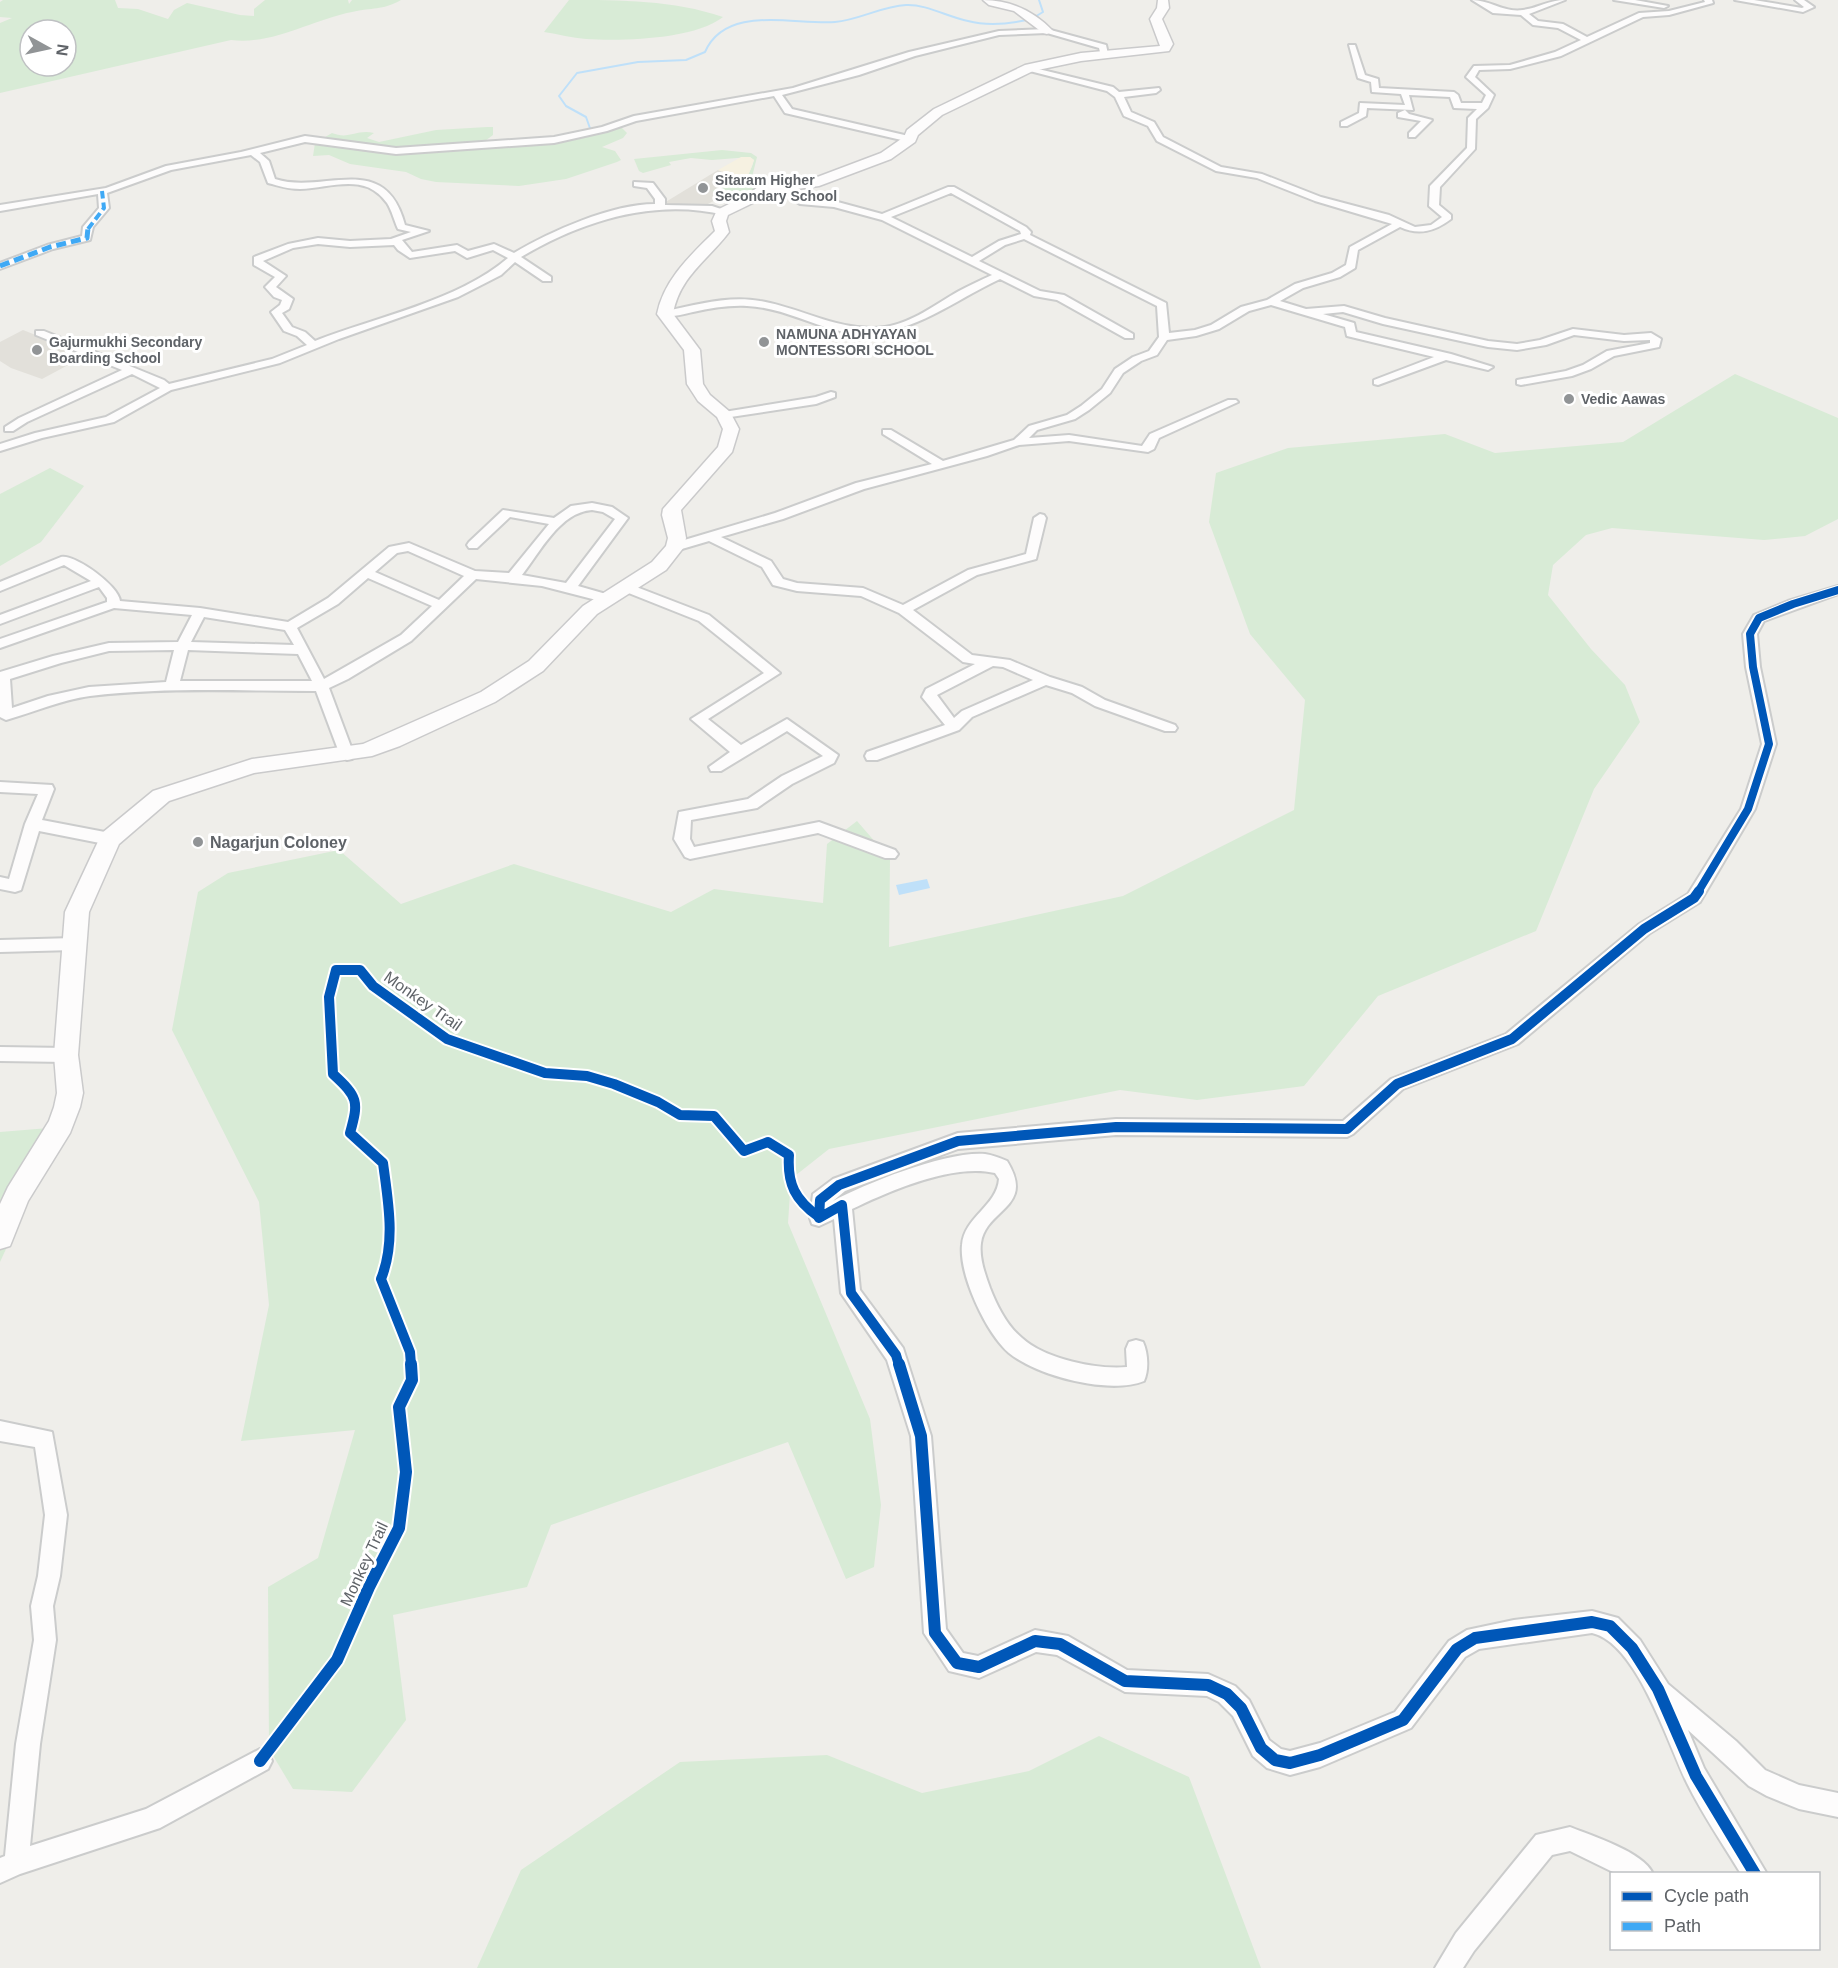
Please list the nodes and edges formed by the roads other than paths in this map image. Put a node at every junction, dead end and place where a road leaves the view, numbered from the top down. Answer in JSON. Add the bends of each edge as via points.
{"nodes":[{"id":1,"x":988,"y":0,"type":"edge"},
{"id":2,"x":1163,"y":0,"type":"edge"},
{"id":3,"x":1476,"y":0,"type":"edge"},
{"id":4,"x":1561,"y":0,"type":"edge"},
{"id":5,"x":1618,"y":0,"type":"edge"},
{"id":6,"x":1689,"y":0,"type":"edge"},
{"id":7,"x":1708,"y":0,"type":"edge"},
{"id":8,"x":1739,"y":0,"type":"edge"},
{"id":9,"x":1799,"y":0,"type":"edge"},
{"id":10,"x":1523,"y":14,"type":"junction"},
{"id":11,"x":1047,"y":30,"type":"junction"},
{"id":12,"x":1588,"y":40,"type":"junction"},
{"id":13,"x":1352,"y":47,"type":"dead end"},
{"id":14,"x":1104,"y":54,"type":"junction"},
{"id":15,"x":1029,"y":68,"type":"junction"},
{"id":16,"x":1156,"y":90,"type":"dead end"},
{"id":17,"x":1404,"y":92,"type":"junction"},
{"id":18,"x":776,"y":93,"type":"junction"},
{"id":19,"x":1119,"y":96,"type":"junction"},
{"id":20,"x":1485,"y":106,"type":"junction"},
{"id":21,"x":1410,"y":108,"type":"junction"},
{"id":22,"x":1344,"y":124,"type":"dead end"},
{"id":23,"x":1412,"y":135,"type":"dead end"},
{"id":24,"x":910,"y":140,"type":"junction"},
{"id":25,"x":254,"y":153,"type":"junction"},
{"id":26,"x":637,"y":184,"type":"dead end"},
{"id":27,"x":102,"y":191,"type":"junction"},
{"id":28,"x":800,"y":201,"type":"dead end"},
{"id":29,"x":660,"y":207,"type":"junction"},
{"id":30,"x":0,"y":208,"type":"edge"},
{"id":31,"x":724,"y":212,"type":"junction"},
{"id":32,"x":885,"y":218,"type":"junction"},
{"id":33,"x":1399,"y":224,"type":"junction"},
{"id":34,"x":1025,"y":236,"type":"junction"},
{"id":35,"x":395,"y":242,"type":"junction"},
{"id":36,"x":513,"y":258,"type":"junction"},
{"id":37,"x":972,"y":261,"type":"junction"},
{"id":38,"x":0,"y":266,"type":"edge"},
{"id":39,"x":1000,"y":275,"type":"junction"},
{"id":40,"x":547,"y":279,"type":"dead end"},
{"id":41,"x":1271,"y":302,"type":"junction"},
{"id":42,"x":1305,"y":312,"type":"junction"},
{"id":43,"x":665,"y":314,"type":"junction"},
{"id":44,"x":40,"y":333,"type":"dead end"},
{"id":45,"x":1129,"y":336,"type":"dead end"},
{"id":46,"x":1164,"y":337,"type":"junction"},
{"id":47,"x":313,"y":345,"type":"junction"},
{"id":48,"x":1448,"y":356,"type":"junction"},
{"id":49,"x":1488,"y":367,"type":"dead end"},
{"id":50,"x":130,"y":371,"type":"junction"},
{"id":51,"x":1378,"y":381,"type":"dead end"},
{"id":52,"x":1521,"y":382,"type":"dead end"},
{"id":53,"x":167,"y":388,"type":"junction"},
{"id":54,"x":831,"y":395,"type":"dead end"},
{"id":55,"x":1232,"y":402,"type":"dead end"},
{"id":56,"x":723,"y":415,"type":"junction"},
{"id":57,"x":4,"y":429,"type":"edge"},
{"id":58,"x":887,"y":432,"type":"dead end"},
{"id":59,"x":39,"y":435,"type":"junction"},
{"id":60,"x":1018,"y":442,"type":"junction"},
{"id":61,"x":0,"y":448,"type":"edge"},
{"id":62,"x":942,"y":465,"type":"junction"},
{"id":63,"x":1040,"y":518,"type":"dead end"},
{"id":64,"x":557,"y":522,"type":"junction"},
{"id":65,"x":708,"y":536,"type":"junction"},
{"id":66,"x":473,"y":545,"type":"dead end"},
{"id":67,"x":675,"y":546,"type":"junction"},
{"id":68,"x":368,"y":573,"type":"junction"},
{"id":69,"x":474,"y":575,"type":"junction"},
{"id":70,"x":514,"y":576,"type":"junction"},
{"id":71,"x":102,"y":582,"type":"junction"},
{"id":72,"x":0,"y":587,"type":"edge"},
{"id":73,"x":626,"y":587,"type":"junction"},
{"id":74,"x":569,"y":588,"type":"junction"},
{"id":75,"x":1838,"y":590,"type":"edge"},
{"id":76,"x":608,"y":599,"type":"junction"},
{"id":77,"x":113,"y":604,"type":"junction"},
{"id":78,"x":440,"y":605,"type":"junction"},
{"id":79,"x":904,"y":610,"type":"junction"},
{"id":80,"x":200,"y":612,"type":"junction"},
{"id":81,"x":0,"y":620,"type":"edge"},
{"id":82,"x":290,"y":627,"type":"junction"},
{"id":83,"x":0,"y":644,"type":"edge"},
{"id":84,"x":182,"y":646,"type":"junction"},
{"id":85,"x":303,"y":650,"type":"junction"},
{"id":86,"x":992,"y":662,"type":"junction"},
{"id":87,"x":2,"y":677,"type":"edge"},
{"id":88,"x":1045,"y":680,"type":"junction"},
{"id":89,"x":172,"y":686,"type":"junction"},
{"id":90,"x":321,"y":686,"type":"junction"},
{"id":91,"x":3,"y":717,"type":"edge"},
{"id":92,"x":954,"y":727,"type":"junction"},
{"id":93,"x":1170,"y":728,"type":"dead end"},
{"id":94,"x":740,"y":752,"type":"junction"},
{"id":95,"x":347,"y":755,"type":"junction"},
{"id":96,"x":872,"y":756,"type":"dead end"},
{"id":97,"x":716,"y":767,"type":"dead end"},
{"id":98,"x":0,"y":787,"type":"edge"},
{"id":99,"x":33,"y":824,"type":"junction"},
{"id":100,"x":110,"y":839,"type":"junction"},
{"id":101,"x":890,"y":854,"type":"dead end"},
{"id":102,"x":0,"y":883,"type":"edge"},
{"id":103,"x":74,"y":944,"type":"junction"},
{"id":104,"x":0,"y":946,"type":"edge"},
{"id":105,"x":0,"y":1054,"type":"edge"},
{"id":106,"x":66,"y":1055,"type":"junction"},
{"id":107,"x":842,"y":1205,"type":"junction"},
{"id":108,"x":0,"y":1237,"type":"edge"},
{"id":109,"x":1136,"y":1349,"type":"dead end"},
{"id":110,"x":0,"y":1431,"type":"edge"},
{"id":111,"x":1658,"y":1689,"type":"junction"},
{"id":112,"x":260,"y":1761,"type":"dead end"},
{"id":113,"x":1838,"y":1805,"type":"edge"},
{"id":114,"x":8,"y":1867,"type":"edge"},
{"id":115,"x":1638,"y":1872,"type":"edge"},
{"id":116,"x":1754,"y":1872,"type":"edge"},
{"id":117,"x":1448,"y":1968,"type":"edge"}],
"edges":[{"from":1,"to":11,"type":"main road","via":[[1018,9]]},
{"from":2,"to":14,"type":"main road","via":[[1156,19],[1167,44],[1165,49]]},
{"from":3,"to":10,"type":"street","via":[[1496,10]]},
{"from":4,"to":10,"type":"street"},
{"from":5,"to":6,"type":"street","via":[[1660,6]]},
{"from":7,"to":12,"type":"street","via":[[1709,3],[1683,10],[1642,15]]},
{"from":8,"to":9,"type":"street","via":[[1810,8]]},
{"from":10,"to":12,"type":"street","via":[[1536,23],[1560,26]]},
{"from":11,"to":14,"type":"street","via":[[1103,47]]},
{"from":11,"to":18,"type":"street","via":[[979,37]]},
{"from":12,"to":20,"type":"street","via":[[1558,54],[1510,67],[1477,68],[1470,77],[1490,95]]},
{"from":13,"to":17,"type":"street","via":[[1361,76],[1375,81],[1376,90]]},
{"from":14,"to":15,"type":"main road"},
{"from":15,"to":19,"type":"street","via":[[1110,89]]},
{"from":15,"to":24,"type":"main road","via":[[939,112],[912,133]]},
{"from":16,"to":19,"type":"street"},
{"from":17,"to":20,"type":"street","via":[[1454,95],[1457,106]]},
{"from":17,"to":21,"type":"street"},
{"from":18,"to":24,"type":"street","via":[[788,111]]},
{"from":18,"to":25,"type":"street","via":[[634,119],[554,140],[396,151],[318,139]]},
{"from":19,"to":33,"type":"street","via":[[1127,114],[1151,124],[1160,139],[1220,169],[1259,176]]},
{"from":20,"to":33,"type":"street","via":[[1472,118],[1471,149],[1435,186],[1434,206],[1448,217],[1434,227],[1414,230]]},
{"from":21,"to":22,"type":"street","via":[[1363,105],[1363,114]]},
{"from":21,"to":23,"type":"street","via":[[1401,115],[1428,120]]},
{"from":24,"to":31,"type":"main road","via":[[886,156],[814,183],[764,189]]},
{"from":25,"to":27,"type":"street","via":[[158,171]]},
{"from":25,"to":35,"type":"street","via":[[264,161],[271,181],[288,187],[357,180],[377,185],[397,209],[401,227],[424,231]]},
{"from":26,"to":29,"type":"street","via":[[654,188]]},
{"from":27,"to":30,"type":"street"},
{"from":27,"to":38,"type":"street","via":[[104,208],[88,227],[87,238]]},
{"from":28,"to":32,"type":"street","via":[[834,204]]},
{"from":29,"to":31,"type":"street","via":[[712,208]]},
{"from":29,"to":36,"type":"street","via":[[603,216]]},
{"from":31,"to":43,"type":"main road","via":[[719,221],[722,232],[689,265],[668,297]]},
{"from":32,"to":34,"type":"street","via":[[951,189],[1023,229]]},
{"from":32,"to":37,"type":"street"},
{"from":33,"to":41,"type":"street","via":[[1353,249],[1351,266],[1346,271],[1299,286]]},
{"from":34,"to":37,"type":"street","via":[[1002,243]]},
{"from":34,"to":46,"type":"street","via":[[1162,305]]},
{"from":35,"to":36,"type":"street","via":[[412,256],[457,248],[466,255],[494,247]]},
{"from":35,"to":47,"type":"street","via":[[318,241],[258,259],[258,263],[281,276],[270,287],[288,299],[285,307],[276,312],[288,329]]},
{"from":36,"to":40,"type":"street"},
{"from":36,"to":47,"type":"street","via":[[497,273],[460,292]]},
{"from":37,"to":39,"type":"street"},
{"from":39,"to":43,"type":"street","via":[[927,316],[882,331],[824,324],[755,303]]},
{"from":39,"to":45,"type":"street","via":[[1038,294],[1060,297]]},
{"from":41,"to":42,"type":"street"},
{"from":41,"to":46,"type":"street","via":[[1245,309],[1215,327]]},
{"from":42,"to":48,"type":"street","via":[[1350,325],[1351,334]]},
{"from":42,"to":52,"type":"street","via":[[1344,309],[1383,321],[1517,347],[1573,332],[1656,339],[1655,345],[1611,353],[1568,374]]},
{"from":43,"to":56,"type":"main road","via":[[692,350],[695,384]]},
{"from":44,"to":50,"type":"street"},
{"from":46,"to":60,"type":"street","via":[[1153,352],[1119,371],[1106,391],[1085,408],[1071,417],[1033,428]]},
{"from":47,"to":53,"type":"street","via":[[251,368]]},
{"from":48,"to":49,"type":"street"},
{"from":48,"to":51,"type":"street"},
{"from":50,"to":53,"type":"street"},
{"from":50,"to":57,"type":"street"},
{"from":53,"to":59,"type":"street","via":[[110,420]]},
{"from":54,"to":56,"type":"street","via":[[815,403],[796,402]]},
{"from":55,"to":60,"type":"street","via":[[1154,436],[1150,447],[1144,450],[1069,438]]},
{"from":56,"to":67,"type":"main road","via":[[731,429],[726,448],[672,509]]},
{"from":57,"to":59,"type":"street"},
{"from":58,"to":62,"type":"street"},
{"from":59,"to":61,"type":"street"},
{"from":60,"to":62,"type":"street"},
{"from":62,"to":65,"type":"street","via":[[860,486],[779,516]]},
{"from":63,"to":79,"type":"street","via":[[1032,556],[954,581]]},
{"from":64,"to":66,"type":"street","via":[[507,513]]},
{"from":64,"to":70,"type":"street"},
{"from":64,"to":74,"type":"street","via":[[570,509],[580,507],[606,508],[622,518]]},
{"from":65,"to":67,"type":"street"},
{"from":65,"to":79,"type":"street","via":[[767,564],[778,582],[863,592]]},
{"from":67,"to":73,"type":"main road","via":[[653,571]]},
{"from":68,"to":69,"type":"street","via":[[393,550],[409,546]]},
{"from":68,"to":78,"type":"street"},
{"from":68,"to":82,"type":"street","via":[[333,601]]},
{"from":69,"to":70,"type":"street"},
{"from":69,"to":78,"type":"street"},
{"from":70,"to":74,"type":"street"},
{"from":71,"to":72,"type":"street","via":[[65,560]]},
{"from":71,"to":77,"type":"street","via":[[114,597]]},
{"from":71,"to":81,"type":"street"},
{"from":73,"to":76,"type":"main road"},
{"from":73,"to":94,"type":"street","via":[[704,618],[773,673],[698,719]]},
{"from":74,"to":76,"type":"street"},
{"from":75,"to":107,"type":"street","via":[[1759,618],[1750,634],[1769,744],[1748,809],[1694,898],[1644,929],[1512,1039],[1397,1084],[1347,1129],[1116,1127],[958,1141],[839,1185],[820,1200],[819,1218]]},
{"from":76,"to":95,"type":"main road","via":[[590,610],[536,666],[488,697],[393,741]]},
{"from":77,"to":80,"type":"street"},
{"from":77,"to":83,"type":"street"},
{"from":78,"to":90,"type":"street","via":[[406,638]]},
{"from":79,"to":86,"type":"street","via":[[968,659]]},
{"from":80,"to":82,"type":"street"},
{"from":80,"to":84,"type":"street"},
{"from":82,"to":85,"type":"street"},
{"from":84,"to":85,"type":"street"},
{"from":84,"to":87,"type":"street","via":[[109,647]]},
{"from":84,"to":89,"type":"street"},
{"from":85,"to":90,"type":"street"},
{"from":86,"to":88,"type":"street","via":[[1005,663]]},
{"from":86,"to":92,"type":"street","via":[[931,692],[929,697]]},
{"from":87,"to":91,"type":"street"},
{"from":88,"to":92,"type":"street","via":[[967,714]]},
{"from":88,"to":93,"type":"street"},
{"from":89,"to":90,"type":"street"},
{"from":89,"to":91,"type":"street","via":[[88,692]]},
{"from":90,"to":95,"type":"street"},
{"from":92,"to":96,"type":"street"},
{"from":94,"to":97,"type":"street"},
{"from":94,"to":101,"type":"street","via":[[788,724],[831,755],[752,804],[684,816],[682,839],[690,853],[819,827]]},
{"from":95,"to":100,"type":"main road","via":[[252,766],[161,796]]},
{"from":98,"to":99,"type":"street","via":[[46,789]]},
{"from":99,"to":100,"type":"street"},
{"from":99,"to":102,"type":"street","via":[[15,886]]},
{"from":100,"to":103,"type":"main road","via":[[77,912]]},
{"from":103,"to":104,"type":"street"},
{"from":103,"to":106,"type":"main road"},
{"from":105,"to":106,"type":"street"},
{"from":106,"to":108,"type":"main road","via":[[70,1093],[61,1125],[17,1195]]},
{"from":107,"to":109,"type":"street","via":[[915,1175],[979,1162],[998,1163],[1006,1169],[1008,1180],[999,1204],[979,1224],[970,1248],[972,1263],[996,1323],[1015,1346],[1033,1356],[1106,1377],[1127,1379],[1137,1374]]},
{"from":107,"to":111,"type":"street","via":[[851,1293],[896,1355],[921,1436],[935,1633],[957,1663],[979,1667],[1035,1641],[1060,1644],[1125,1681],[1208,1685],[1227,1694],[1241,1708],[1268,1754],[1290,1763],[1320,1755],[1403,1720],[1457,1649],[1475,1638],[1494,1634],[1592,1622],[1610,1626],[1632,1648]]},
{"from":110,"to":114,"type":"street","via":[[45,1439],[56,1515],[42,1606],[45,1640]]},
{"from":111,"to":113,"type":"street","via":[[1757,1778],[1799,1797]]},
{"from":111,"to":116,"type":"street","via":[[1696,1776]]},
{"from":112,"to":114,"type":"street","via":[[151,1819]]},
{"from":115,"to":117,"type":"street","via":[[1570,1839],[1545,1844]]}]}
